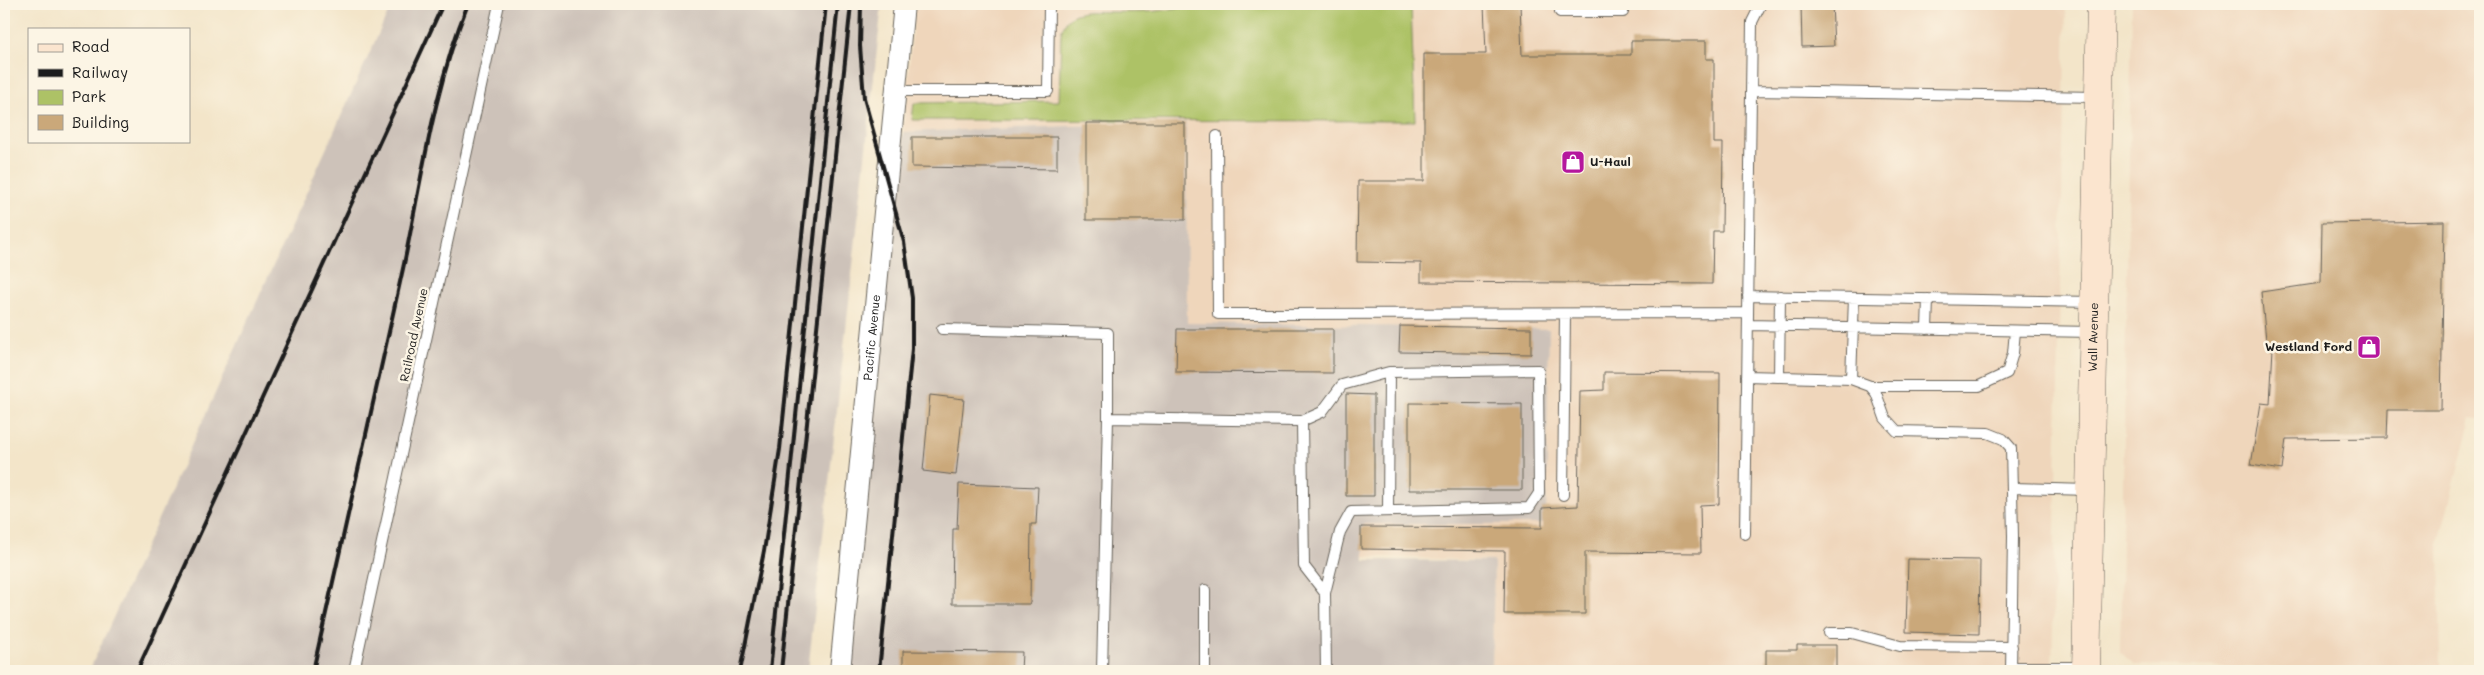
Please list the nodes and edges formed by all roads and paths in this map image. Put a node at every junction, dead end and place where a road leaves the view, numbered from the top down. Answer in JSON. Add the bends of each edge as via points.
{"nodes":[{"id":1,"x":499,"y":4,"type":"edge"},
{"id":2,"x":904,"y":4,"type":"edge"},
{"id":3,"x":1049,"y":4,"type":"edge"},
{"id":4,"x":1560,"y":4,"type":"edge"},
{"id":5,"x":1624,"y":4,"type":"edge"},
{"id":6,"x":1761,"y":4,"type":"edge"},
{"id":7,"x":2102,"y":4,"type":"edge"},
{"id":8,"x":896,"y":91,"type":"junction"},
{"id":9,"x":1751,"y":91,"type":"junction"},
{"id":10,"x":2099,"y":97,"type":"junction"},
{"id":11,"x":1217,"y":136,"type":"dead end"},
{"id":12,"x":1748,"y":296,"type":"junction"},
{"id":13,"x":1780,"y":296,"type":"junction"},
{"id":14,"x":1854,"y":298,"type":"junction"},
{"id":15,"x":1928,"y":299,"type":"junction"},
{"id":16,"x":2094,"y":302,"type":"junction"},
{"id":17,"x":1748,"y":313,"type":"junction"},
{"id":18,"x":1565,"y":314,"type":"junction"},
{"id":19,"x":1748,"y":325,"type":"junction"},
{"id":20,"x":1780,"y":326,"type":"junction"},
{"id":21,"x":1853,"y":327,"type":"junction"},
{"id":22,"x":942,"y":329,"type":"dead end"},
{"id":23,"x":1928,"y":329,"type":"junction"},
{"id":24,"x":2015,"y":330,"type":"junction"},
{"id":25,"x":2094,"y":332,"type":"junction"},
{"id":26,"x":1388,"y":372,"type":"junction"},
{"id":27,"x":1747,"y":376,"type":"junction"},
{"id":28,"x":1779,"y":377,"type":"junction"},
{"id":29,"x":1851,"y":379,"type":"junction"},
{"id":30,"x":1870,"y":386,"type":"junction"},
{"id":31,"x":1108,"y":418,"type":"junction"},
{"id":32,"x":1302,"y":421,"type":"junction"},
{"id":33,"x":2013,"y":488,"type":"junction"},
{"id":34,"x":2090,"y":490,"type":"junction"},
{"id":35,"x":1563,"y":495,"type":"dead end"},
{"id":36,"x":1388,"y":511,"type":"junction"},
{"id":37,"x":1745,"y":534,"type":"dead end"},
{"id":38,"x":1206,"y":590,"type":"dead end"},
{"id":39,"x":1325,"y":593,"type":"junction"},
{"id":40,"x":1829,"y":633,"type":"dead end"},
{"id":41,"x":2012,"y":647,"type":"junction"},
{"id":42,"x":2011,"y":669,"type":"edge"},
{"id":43,"x":2086,"y":669,"type":"edge"},
{"id":44,"x":354,"y":671,"type":"edge"},
{"id":45,"x":840,"y":671,"type":"edge"},
{"id":46,"x":1102,"y":671,"type":"edge"},
{"id":47,"x":1205,"y":671,"type":"edge"},
{"id":48,"x":1326,"y":671,"type":"edge"}],
"edges":[{"from":1,"to":44,"type":"lane","name":"Railroad Avenue"},
{"from":2,"to":8,"type":"street","name":"Pacific Avenue"},
{"from":3,"to":8,"type":"lane","via":[[1048,91]]},
{"from":4,"to":5,"type":"lane","via":[[1560,12],[1623,12]]},
{"from":6,"to":9,"type":"lane","via":[[1752,22]]},
{"from":7,"to":10,"type":"main road","name":"Wall Avenue"},
{"from":8,"to":45,"type":"street","name":"Pacific Avenue"},
{"from":9,"to":10,"type":"lane"},
{"from":9,"to":12,"type":"lane"},
{"from":10,"to":16,"type":"main road","name":"Wall Avenue"},
{"from":11,"to":18,"type":"lane","via":[[1218,314]]},
{"from":12,"to":13,"type":"lane"},
{"from":12,"to":17,"type":"lane"},
{"from":13,"to":14,"type":"lane"},
{"from":13,"to":20,"type":"lane"},
{"from":14,"to":15,"type":"lane"},
{"from":14,"to":21,"type":"lane"},
{"from":15,"to":16,"type":"lane"},
{"from":15,"to":23,"type":"lane"},
{"from":16,"to":25,"type":"main road","name":"Wall Avenue"},
{"from":17,"to":18,"type":"lane"},
{"from":17,"to":19,"type":"lane"},
{"from":18,"to":35,"type":"lane"},
{"from":19,"to":20,"type":"lane"},
{"from":19,"to":27,"type":"lane"},
{"from":20,"to":21,"type":"lane"},
{"from":20,"to":28,"type":"lane"},
{"from":21,"to":23,"type":"lane"},
{"from":21,"to":29,"type":"lane"},
{"from":22,"to":31,"type":"lane","via":[[1108,333]]},
{"from":23,"to":24,"type":"lane"},
{"from":24,"to":25,"type":"lane"},
{"from":24,"to":30,"type":"lane","via":[[2007,373],[1997,380],[1979,386]]},
{"from":25,"to":34,"type":"main road","name":"Wall Avenue"},
{"from":26,"to":32,"type":"lane","via":[[1342,385],[1322,412]]},
{"from":26,"to":36,"type":"lane"},
{"from":26,"to":36,"type":"lane","via":[[1538,370],[1539,493],[1529,508]]},
{"from":27,"to":28,"type":"lane"},
{"from":27,"to":37,"type":"lane"},
{"from":28,"to":29,"type":"lane"},
{"from":29,"to":30,"type":"lane"},
{"from":30,"to":33,"type":"lane","via":[[1885,418],[1897,431],[1988,433],[2003,439],[2011,448]]},
{"from":31,"to":32,"type":"lane"},
{"from":31,"to":46,"type":"lane"},
{"from":32,"to":39,"type":"lane","via":[[1304,566]]},
{"from":33,"to":34,"type":"lane"},
{"from":33,"to":41,"type":"lane"},
{"from":34,"to":43,"type":"main road","name":"Wall Avenue"},
{"from":36,"to":39,"type":"lane","via":[[1351,512],[1340,532]]},
{"from":38,"to":47,"type":"lane"},
{"from":39,"to":48,"type":"lane"},
{"from":40,"to":41,"type":"lane","via":[[1852,633],[1900,646]]},
{"from":41,"to":42,"type":"lane"},
{"from":42,"to":43,"type":"lane"}]}
